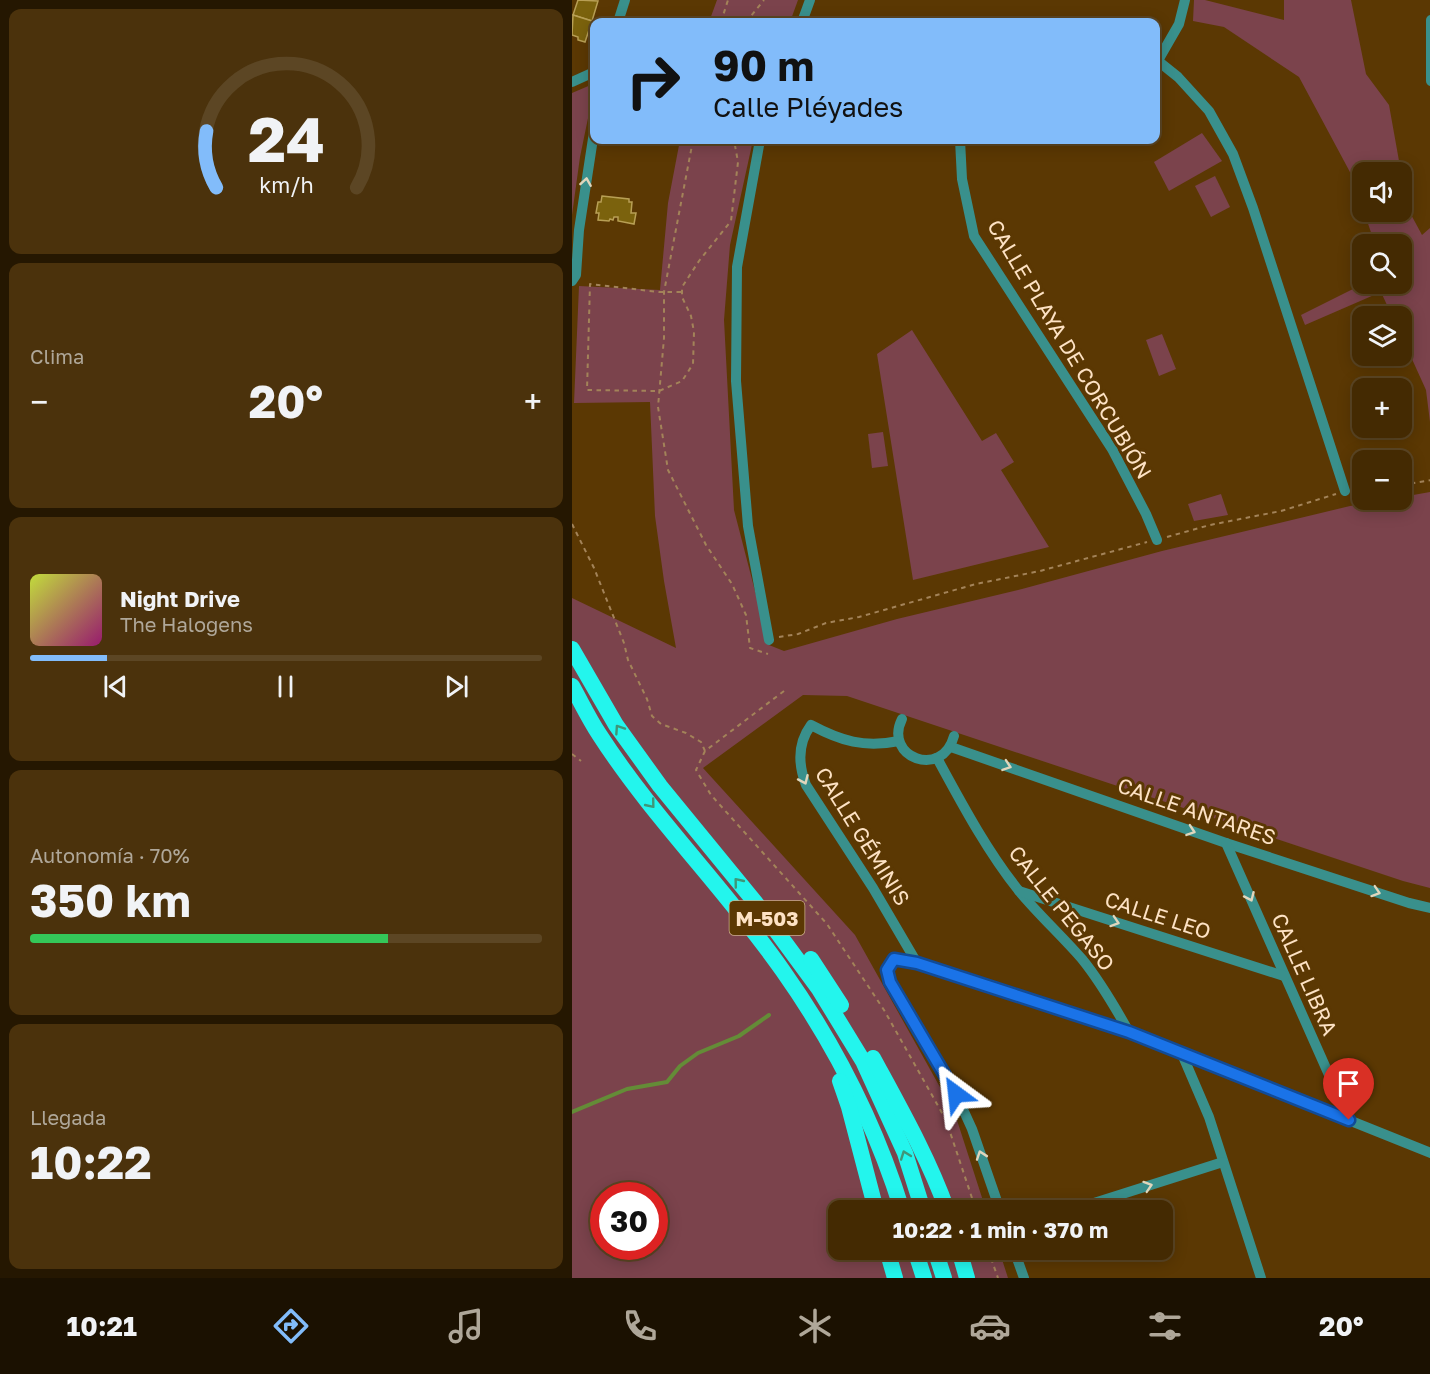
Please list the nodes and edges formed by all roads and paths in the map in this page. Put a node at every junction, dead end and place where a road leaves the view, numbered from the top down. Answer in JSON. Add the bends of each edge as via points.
{"nodes":[{"id":1,"x":625,"y":0,"type":"edge"},
{"id":2,"x":728,"y":0,"type":"edge"},
{"id":3,"x":762,"y":0,"type":"edge"},
{"id":4,"x":810,"y":0,"type":"edge"},
{"id":5,"x":1185,"y":0,"type":"edge"},
{"id":6,"x":619,"y":18,"type":"edge"},
{"id":7,"x":722,"y":18,"type":"edge"},
{"id":8,"x":750,"y":18,"type":"edge"},
{"id":9,"x":803,"y":18,"type":"edge"},
{"id":10,"x":1430,"y":20,"type":"edge"},
{"id":11,"x":1160,"y":57,"type":"edge"},
{"id":12,"x":1160,"y":64,"type":"edge"},
{"id":13,"x":590,"y":74,"type":"edge"},
{"id":14,"x":1430,"y":81,"type":"edge"},
{"id":15,"x":572,"y":82,"type":"edge"},
{"id":16,"x":592,"y":144,"type":"edge"},
{"id":17,"x":692,"y":144,"type":"edge"},
{"id":18,"x":735,"y":144,"type":"edge"},
{"id":19,"x":759,"y":144,"type":"edge"},
{"id":20,"x":960,"y":144,"type":"edge"},
{"id":21,"x":572,"y":281,"type":"edge"},
{"id":22,"x":664,"y":292,"type":"junction"},
{"id":23,"x":681,"y":292,"type":"junction"},
{"id":24,"x":659,"y":391,"type":"junction"},
{"id":25,"x":1430,"y":480,"type":"edge"},
{"id":26,"x":1412,"y":483,"type":"edge"},
{"id":27,"x":1344,"y":491,"type":"joint"},
{"id":28,"x":572,"y":524,"type":"edge"},
{"id":29,"x":1157,"y":540,"type":"junction"},
{"id":30,"x":772,"y":639,"type":"joint"},
{"id":31,"x":572,"y":649,"type":"edge"},
{"id":32,"x":768,"y":654,"type":"dead end"},
{"id":33,"x":572,"y":686,"type":"edge"},
{"id":34,"x":784,"y":691,"type":"dead end"},
{"id":35,"x":902,"y":719,"type":"dead end"},
{"id":36,"x":899,"y":741,"type":"junction"},
{"id":37,"x":705,"y":751,"type":"junction"},
{"id":38,"x":572,"y":754,"type":"edge"},
{"id":39,"x":937,"y":758,"type":"junction"},
{"id":40,"x":581,"y":761,"type":"dead end"},
{"id":41,"x":1226,"y":843,"type":"junction"},
{"id":42,"x":1019,"y":891,"type":"junction"},
{"id":43,"x":755,"y":902,"type":"junction"},
{"id":44,"x":1428,"y":908,"type":"edge"},
{"id":45,"x":1430,"y":921,"type":"edge"},
{"id":46,"x":917,"y":963,"type":"junction"},
{"id":47,"x":784,"y":971,"type":"junction"},
{"id":48,"x":1284,"y":976,"type":"junction"},
{"id":49,"x":1129,"y":1032,"type":"junction"},
{"id":50,"x":1182,"y":1054,"type":"junction"},
{"id":51,"x":1349,"y":1120,"type":"junction"},
{"id":52,"x":1430,"y":1153,"type":"edge"},
{"id":53,"x":1223,"y":1162,"type":"junction"},
{"id":54,"x":873,"y":1200,"type":"edge"},
{"id":55,"x":899,"y":1200,"type":"edge"},
{"id":56,"x":920,"y":1200,"type":"edge"},
{"id":57,"x":943,"y":1200,"type":"edge"},
{"id":58,"x":973,"y":1200,"type":"edge"},
{"id":59,"x":997,"y":1200,"type":"edge"},
{"id":60,"x":1103,"y":1200,"type":"edge"},
{"id":61,"x":890,"y":1260,"type":"edge"},
{"id":62,"x":918,"y":1260,"type":"edge"},
{"id":63,"x":938,"y":1260,"type":"edge"},
{"id":64,"x":962,"y":1260,"type":"edge"},
{"id":65,"x":992,"y":1260,"type":"edge"},
{"id":66,"x":1018,"y":1260,"type":"edge"},
{"id":67,"x":895,"y":1278,"type":"edge"},
{"id":68,"x":924,"y":1278,"type":"edge"},
{"id":69,"x":944,"y":1278,"type":"edge"},
{"id":70,"x":967,"y":1278,"type":"edge"},
{"id":71,"x":998,"y":1278,"type":"edge"},
{"id":72,"x":1024,"y":1278,"type":"edge"},
{"id":73,"x":1260,"y":1278,"type":"edge"}],
"edges":[{"from":1,"to":6,"type":"street"},
{"from":2,"to":7,"type":"path"},
{"from":3,"to":8,"type":"path"},
{"from":4,"to":9,"type":"street"},
{"from":5,"to":11,"type":"street","via":[[1180,24]]},
{"from":10,"to":14,"type":"street"},
{"from":12,"to":27,"type":"street","via":[[1178,77],[1209,111],[1233,154]]},
{"from":13,"to":15,"type":"street"},
{"from":21,"to":16,"type":"street","one_way":true},
{"from":17,"to":22,"type":"path"},
{"from":18,"to":23,"type":"path","via":[[738,162],[731,221],[699,261]]},
{"from":19,"to":30,"type":"street","via":[[737,267],[736,381],[748,526]]},
{"from":20,"to":29,"type":"street","name":"CALLE PLAYA DE CORCUBIÓN","via":[[962,179],[974,236],[1112,449]]},
{"from":22,"to":23,"type":"path"},
{"from":22,"to":24,"type":"path"},
{"from":22,"to":24,"type":"path","via":[[590,284],[587,390]]},
{"from":23,"to":24,"type":"path","via":[[694,332],[693,364],[682,381]]},
{"from":24,"to":32,"type":"path","via":[[668,470],[706,545],[732,584],[746,615],[750,648]]},
{"from":25,"to":26,"type":"path"},
{"from":27,"to":29,"type":"path","via":[[1281,511]]},
{"from":28,"to":37,"type":"path","via":[[594,568],[653,716],[661,724],[701,742]]},
{"from":29,"to":30,"type":"path"},
{"from":43,"to":31,"type":"highway","number":"M-503","one_way":true,"via":[[653,777],[616,725]]},
{"from":33,"to":47,"type":"highway","number":"M-503","one_way":true,"via":[[598,734]]},
{"from":34,"to":37,"type":"path"},
{"from":35,"to":36,"type":"street"},
{"from":36,"to":39,"type":"street","via":[[915,758]]},
{"from":36,"to":46,"type":"street","name":"CALLE GÉMINIS","one_way":true,"via":[[858,744],[832,737],[811,725],[803,735],[800,770]]},
{"from":37,"to":58,"type":"path","via":[[696,770],[711,795],[827,924],[884,1010],[946,1120]]},
{"from":38,"to":40,"type":"path"},
{"from":39,"to":41,"type":"street","name":"CALLE ANTARES","one_way":true,"via":[[946,753],[953,741]]},
{"from":39,"to":42,"type":"street","name":"CALLE PEGASO","via":[[972,821]]},
{"from":41,"to":44,"type":"street","name":"CALLE ANTARES","one_way":true},
{"from":41,"to":48,"type":"street","name":"CALLE LIBRA","one_way":true},
{"from":42,"to":48,"type":"street","name":"CALLE LEO","one_way":true},
{"from":42,"to":49,"type":"street","name":"CALLE PEGASO","via":[[1083,960]]},
{"from":56,"to":43,"type":"highway","number":"M-503","one_way":true,"via":[[905,1153],[863,1061],[819,989]]},
{"from":43,"to":57,"type":"highway","number":"M-503","via":[[795,937],[828,982],[919,1142]]},
{"from":44,"to":45,"type":"street"},
{"from":46,"to":49,"type":"street"},
{"from":59,"to":46,"type":"street","one_way":true,"via":[[956,1094],[890,982],[887,970],[894,959]]},
{"from":47,"to":54,"type":"highway","number":"M-503","via":[[836,1070]]},
{"from":47,"to":55,"type":"highway","number":"M-503","via":[[847,1073],[886,1160]]},
{"from":48,"to":51,"type":"street","name":"CALLE LIBRA"},
{"from":49,"to":50,"type":"street"},
{"from":50,"to":51,"type":"street"},
{"from":50,"to":53,"type":"street"},
{"from":51,"to":52,"type":"street"},
{"from":60,"to":53,"type":"street","one_way":true},
{"from":53,"to":73,"type":"street"},
{"from":61,"to":67,"type":"highway"},
{"from":62,"to":68,"type":"highway"},
{"from":63,"to":69,"type":"highway"},
{"from":64,"to":70,"type":"highway"},
{"from":65,"to":71,"type":"path"},
{"from":66,"to":72,"type":"street"}]}
